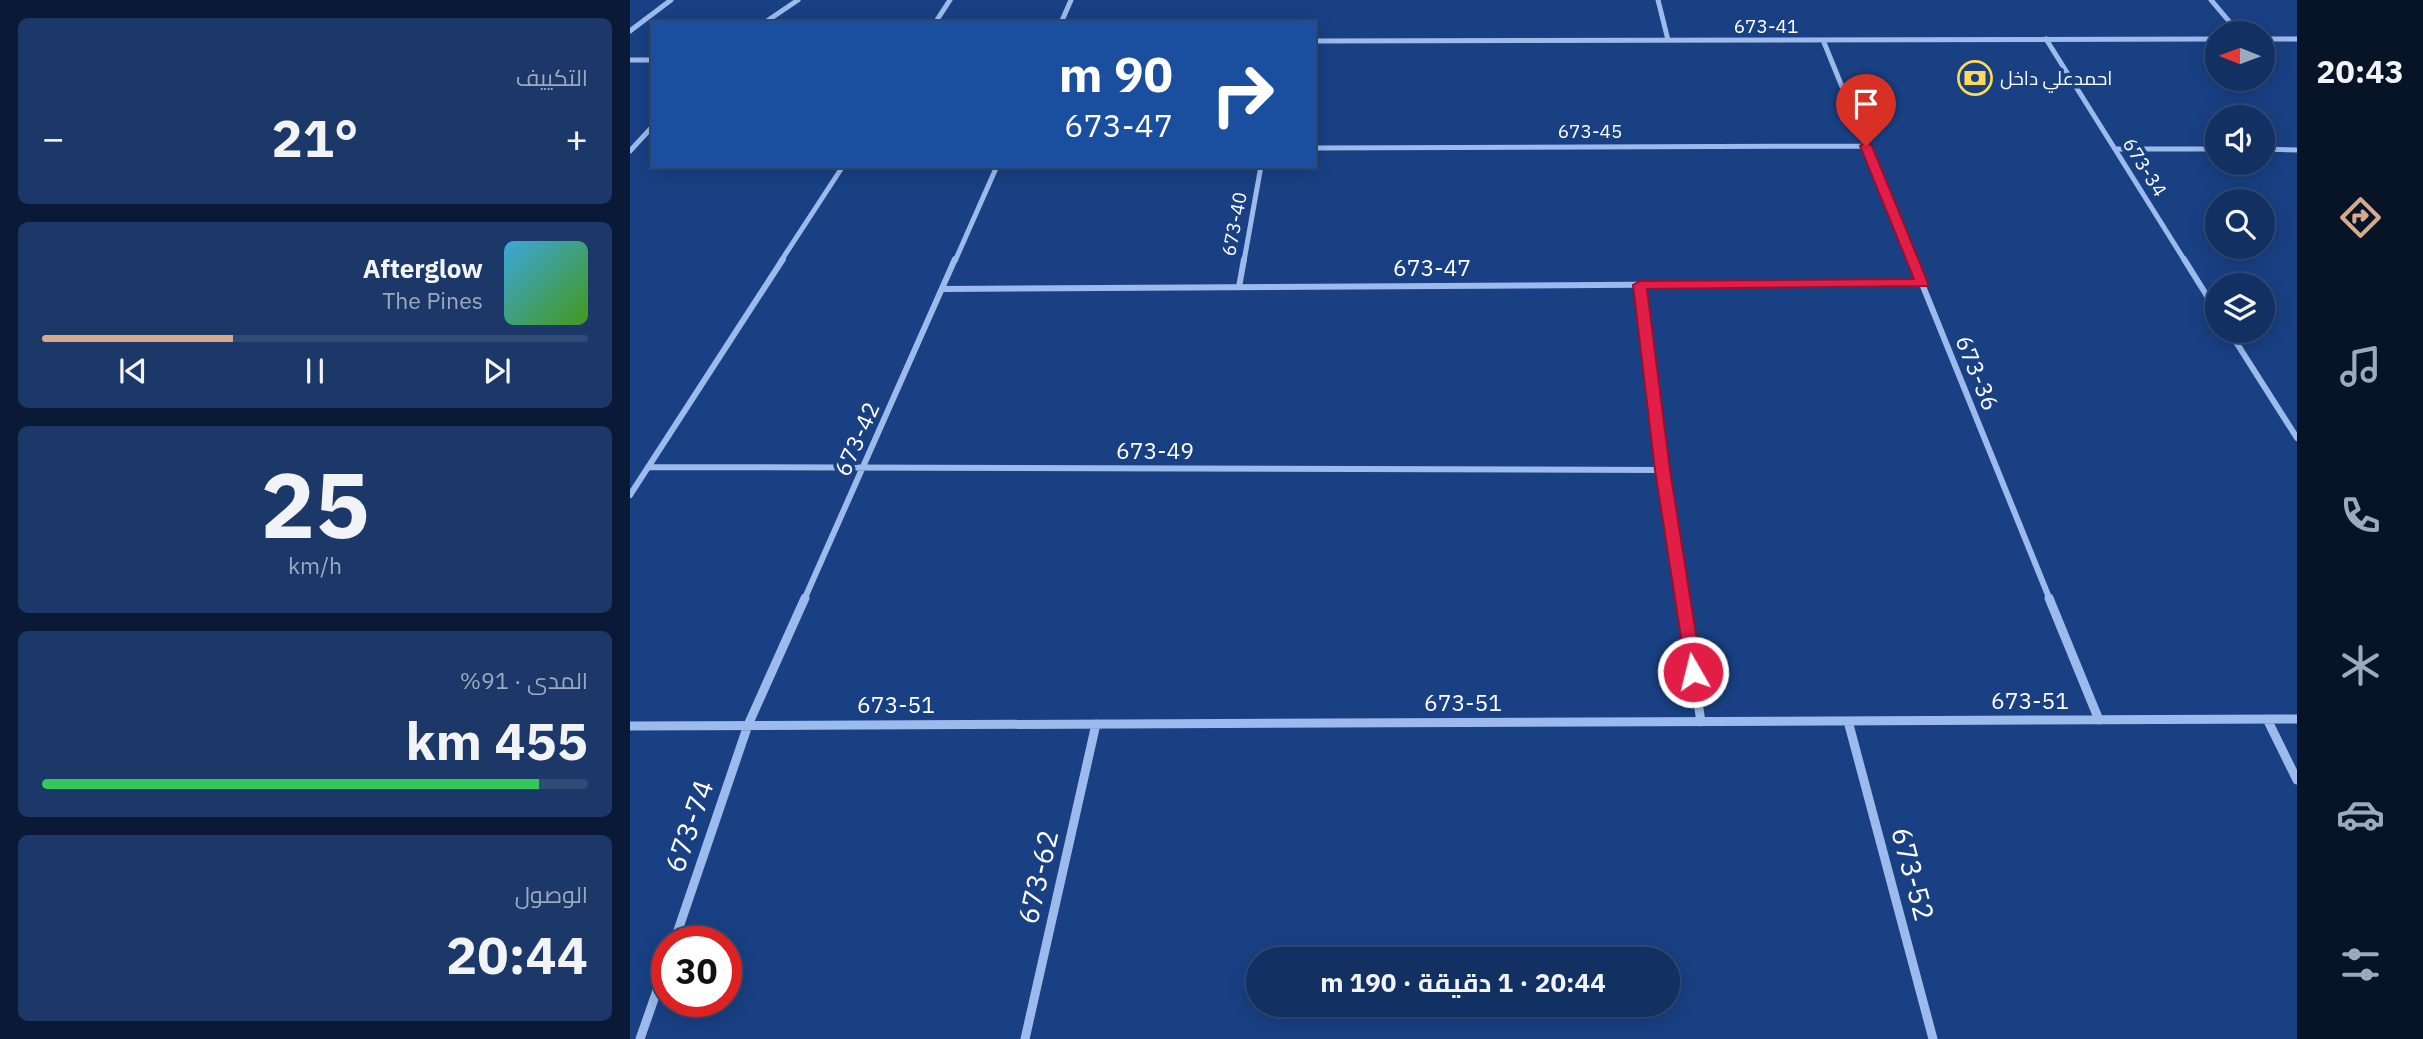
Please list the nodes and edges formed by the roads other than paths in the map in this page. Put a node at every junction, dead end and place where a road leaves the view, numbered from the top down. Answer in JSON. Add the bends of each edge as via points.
{"nodes":[{"id":1,"x":671,"y":0,"type":"edge"},
{"id":2,"x":797,"y":0,"type":"edge"},
{"id":3,"x":950,"y":0,"type":"edge"},
{"id":4,"x":1071,"y":0,"type":"edge"},
{"id":5,"x":1658,"y":0,"type":"edge"},
{"id":6,"x":2211,"y":0,"type":"edge"},
{"id":7,"x":767,"y":21,"type":"edge"},
{"id":8,"x":937,"y":21,"type":"edge"},
{"id":9,"x":1062,"y":21,"type":"edge"},
{"id":10,"x":2229,"y":21,"type":"edge"},
{"id":11,"x":630,"y":31,"type":"edge"},
{"id":12,"x":2046,"y":39,"type":"junction"},
{"id":13,"x":2205,"y":39,"type":"edge"},
{"id":14,"x":2275,"y":39,"type":"edge"},
{"id":15,"x":2297,"y":39,"type":"edge"},
{"id":16,"x":1668,"y":40,"type":"junction"},
{"id":17,"x":1823,"y":40,"type":"junction"},
{"id":18,"x":1316,"y":41,"type":"edge"},
{"id":19,"x":630,"y":60,"type":"edge"},
{"id":20,"x":651,"y":60,"type":"edge"},
{"id":21,"x":651,"y":127,"type":"edge"},
{"id":22,"x":1866,"y":146,"type":"junction"},
{"id":23,"x":1316,"y":148,"type":"edge"},
{"id":24,"x":2115,"y":149,"type":"junction"},
{"id":25,"x":2205,"y":149,"type":"edge"},
{"id":26,"x":2275,"y":149,"type":"edge"},
{"id":27,"x":2297,"y":150,"type":"edge"},
{"id":28,"x":630,"y":151,"type":"edge"},
{"id":29,"x":842,"y":168,"type":"edge"},
{"id":30,"x":996,"y":168,"type":"edge"},
{"id":31,"x":1261,"y":168,"type":"edge"},
{"id":32,"x":1922,"y":283,"type":"junction"},
{"id":33,"x":1640,"y":285,"type":"junction"},
{"id":34,"x":1239,"y":287,"type":"junction"},
{"id":35,"x":943,"y":289,"type":"junction"},
{"id":36,"x":2205,"y":293,"type":"edge"},
{"id":37,"x":2237,"y":343,"type":"edge"},
{"id":38,"x":2297,"y":438,"type":"edge"},
{"id":39,"x":648,"y":467,"type":"junction"},
{"id":40,"x":863,"y":468,"type":"junction"},
{"id":41,"x":1663,"y":470,"type":"junction"},
{"id":42,"x":630,"y":495,"type":"edge"},
{"id":43,"x":2267,"y":719,"type":"junction"},
{"id":44,"x":2297,"y":719,"type":"edge"},
{"id":45,"x":2099,"y":720,"type":"junction"},
{"id":46,"x":1848,"y":721,"type":"junction"},
{"id":47,"x":1701,"y":722,"type":"junction"},
{"id":48,"x":1096,"y":724,"type":"junction"},
{"id":49,"x":748,"y":725,"type":"junction"},
{"id":50,"x":630,"y":726,"type":"edge"},
{"id":51,"x":2297,"y":780,"type":"edge"},
{"id":52,"x":679,"y":926,"type":"edge"},
{"id":53,"x":651,"y":1008,"type":"edge"},
{"id":54,"x":640,"y":1039,"type":"edge"},
{"id":55,"x":1025,"y":1039,"type":"edge"},
{"id":56,"x":1933,"y":1039,"type":"edge"}],
"edges":[{"from":1,"to":11,"type":"street"},
{"from":2,"to":7,"type":"street"},
{"from":3,"to":8,"type":"street"},
{"from":4,"to":9,"type":"street"},
{"from":5,"to":16,"type":"street"},
{"from":6,"to":10,"type":"street"},
{"from":12,"to":13,"type":"street","name":"673-41"},
{"from":12,"to":17,"type":"street","name":"673-41"},
{"from":12,"to":24,"type":"street","name":"673-34"},
{"from":14,"to":15,"type":"street"},
{"from":16,"to":17,"type":"street","name":"673-41"},
{"from":16,"to":18,"type":"street","name":"673-41"},
{"from":17,"to":22,"type":"street","name":"673-36"},
{"from":19,"to":20,"type":"street"},
{"from":21,"to":28,"type":"street"},
{"from":22,"to":23,"type":"street","name":"673-45"},
{"from":22,"to":32,"type":"street","name":"673-36"},
{"from":24,"to":25,"type":"street"},
{"from":24,"to":36,"type":"street","name":"673-34"},
{"from":26,"to":27,"type":"street"},
{"from":29,"to":39,"type":"street"},
{"from":30,"to":35,"type":"street","name":"673-42"},
{"from":31,"to":34,"type":"street","name":"673-40"},
{"from":32,"to":33,"type":"street","name":"673-47"},
{"from":32,"to":45,"type":"street","name":"673-36"},
{"from":33,"to":34,"type":"street","name":"673-47"},
{"from":33,"to":41,"type":"street"},
{"from":34,"to":35,"type":"street","name":"673-47"},
{"from":35,"to":40,"type":"street","name":"673-42"},
{"from":37,"to":38,"type":"street"},
{"from":39,"to":40,"type":"street","name":"673-49"},
{"from":39,"to":42,"type":"street"},
{"from":40,"to":41,"type":"street","name":"673-49"},
{"from":40,"to":49,"type":"street","name":"673-42"},
{"from":41,"to":47,"type":"street"},
{"from":43,"to":44,"type":"street","name":"673-51"},
{"from":43,"to":45,"type":"street","name":"673-51"},
{"from":43,"to":51,"type":"street"},
{"from":45,"to":46,"type":"street","name":"673-51"},
{"from":46,"to":47,"type":"street","name":"673-51"},
{"from":46,"to":56,"type":"street","name":"673-52"},
{"from":47,"to":48,"type":"street","name":"673-51"},
{"from":48,"to":49,"type":"street","name":"673-51"},
{"from":48,"to":55,"type":"street","name":"673-62"},
{"from":49,"to":50,"type":"street","name":"673-51"},
{"from":49,"to":52,"type":"street","name":"673-74"},
{"from":53,"to":54,"type":"street"}]}
